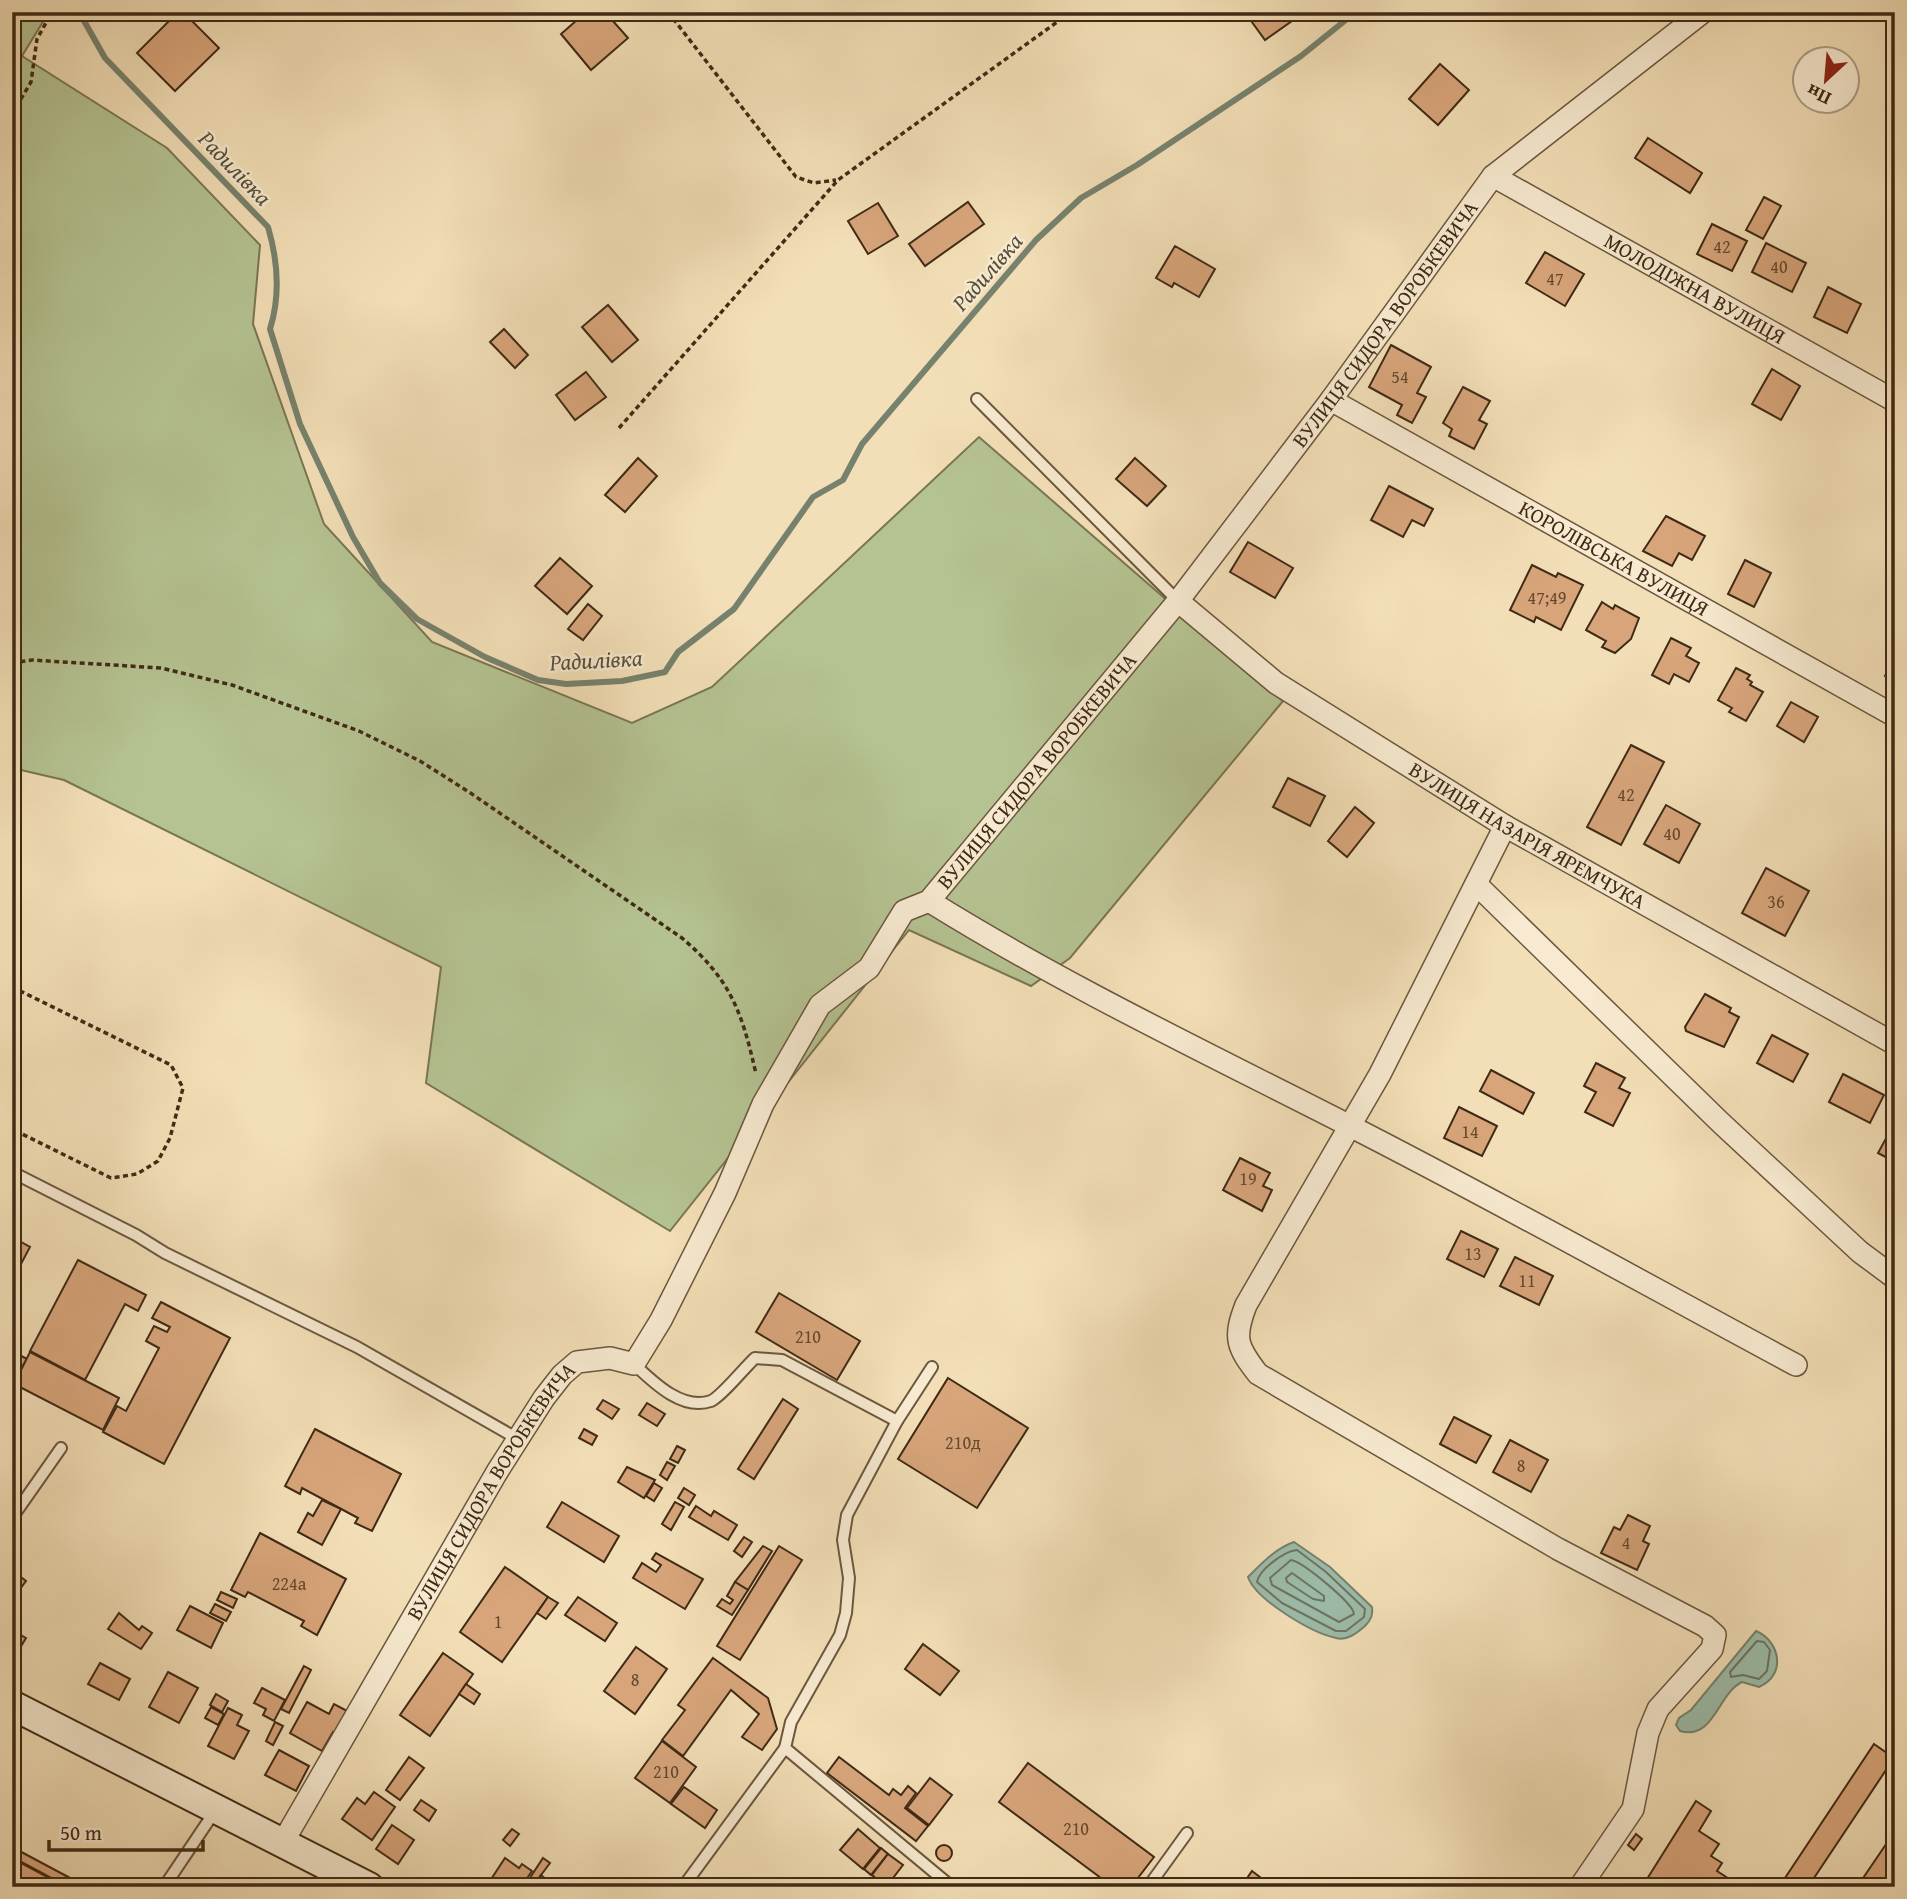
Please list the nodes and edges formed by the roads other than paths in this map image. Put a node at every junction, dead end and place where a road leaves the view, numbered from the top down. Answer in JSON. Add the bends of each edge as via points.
{"nodes":[{"id":1,"x":1703,"y":12,"type":"edge"},
{"id":2,"x":1493,"y":176,"type":"junction"},
{"id":3,"x":977,"y":399,"type":"dead end"},
{"id":4,"x":1331,"y":400,"type":"junction"},
{"id":5,"x":1895,"y":401,"type":"edge"},
{"id":6,"x":1178,"y":601,"type":"junction"},
{"id":7,"x":1895,"y":716,"type":"edge"},
{"id":8,"x":1505,"y":826,"type":"junction"},
{"id":9,"x":1476,"y":884,"type":"junction"},
{"id":10,"x":929,"y":901,"type":"junction"},
{"id":11,"x":1895,"y":1044,"type":"edge"},
{"id":12,"x":1349,"y":1126,"type":"junction"},
{"id":13,"x":12,"y":1172,"type":"edge"},
{"id":14,"x":1895,"y":1278,"type":"edge"},
{"id":15,"x":634,"y":1364,"type":"junction"},
{"id":16,"x":1796,"y":1365,"type":"dead end"},
{"id":17,"x":932,"y":1367,"type":"dead end"},
{"id":18,"x":897,"y":1421,"type":"junction"},
{"id":19,"x":518,"y":1439,"type":"junction"},
{"id":20,"x":61,"y":1448,"type":"dead end"},
{"id":21,"x":12,"y":1518,"type":"edge"},
{"id":22,"x":14,"y":1708,"type":"edge"},
{"id":23,"x":785,"y":1748,"type":"junction"},
{"id":24,"x":217,"y":1808,"type":"junction"},
{"id":25,"x":1186,"y":1833,"type":"dead end"},
{"id":26,"x":283,"y":1842,"type":"junction"},
{"id":27,"x":164,"y":1887,"type":"edge"},
{"id":28,"x":369,"y":1887,"type":"edge"},
{"id":29,"x":683,"y":1887,"type":"edge"},
{"id":30,"x":952,"y":1887,"type":"edge"},
{"id":31,"x":1148,"y":1887,"type":"edge"},
{"id":32,"x":1580,"y":1887,"type":"edge"}],
"edges":[{"from":1,"to":2,"type":"street","name":"ВУЛИЦЯ СИДОРА ВОРОБКЕВИЧА"},
{"from":2,"to":4,"type":"street","name":"ВУЛИЦЯ СИДОРА ВОРОБКЕВИЧА"},
{"from":2,"to":5,"type":"street","name":"МОЛОДІЖНА ВУЛИЦЯ"},
{"from":3,"to":6,"type":"lane"},
{"from":4,"to":6,"type":"street","name":"ВУЛИЦЯ СИДОРА ВОРОБКЕВИЧА"},
{"from":4,"to":7,"type":"street","name":"КОРОЛІВСЬКА ВУЛИЦЯ"},
{"from":6,"to":8,"type":"street","name":"ВУЛИЦЯ НАЗАРІЯ ЯРЕМЧУКА","via":[[1276,682]]},
{"from":6,"to":10,"type":"street","name":"ВУЛИЦЯ СИДОРА ВОРОБКЕВИЧА"},
{"from":8,"to":9,"type":"street"},
{"from":8,"to":11,"type":"street","name":"ВУЛИЦЯ НАЗАРІЯ ЯРЕМЧУКА"},
{"from":9,"to":12,"type":"street"},
{"from":9,"to":14,"type":"street","via":[[1721,1123],[1860,1252]]},
{"from":10,"to":12,"type":"street","via":[[1008,950],[1168,1036]]},
{"from":10,"to":15,"type":"street","name":"ВУЛИЦЯ СИДОРА ВОРОБКЕВИЧА","via":[[904,911],[869,968],[821,1005],[763,1104],[725,1193]]},
{"from":12,"to":16,"type":"street"},
{"from":12,"to":32,"type":"street","via":[[1246,1305],[1237,1327],[1240,1351],[1258,1374],[1715,1635],[1712,1650],[1658,1709],[1648,1733],[1633,1809]]},
{"from":13,"to":19,"type":"lane","via":[[357,1347]]},
{"from":15,"to":18,"type":"lane","via":[[659,1388],[691,1403],[713,1401],[755,1358],[782,1360]]},
{"from":15,"to":19,"type":"street","name":"ВУЛИЦЯ СИДОРА ВОРОБКЕВИЧА","via":[[610,1359],[577,1362],[562,1375]]},
{"from":17,"to":18,"type":"lane"},
{"from":18,"to":23,"type":"lane","via":[[847,1515],[843,1540],[849,1578],[846,1613],[840,1634],[795,1713]]},
{"from":19,"to":26,"type":"street","name":"ВУЛИЦЯ СИДОРА ВОРОБКЕВИЧА"},
{"from":20,"to":21,"type":"lane"},
{"from":22,"to":24,"type":"main road"},
{"from":23,"to":29,"type":"lane"},
{"from":23,"to":30,"type":"lane"},
{"from":24,"to":26,"type":"main road"},
{"from":24,"to":27,"type":"lane"},
{"from":25,"to":31,"type":"lane"},
{"from":26,"to":28,"type":"main road"}]}
